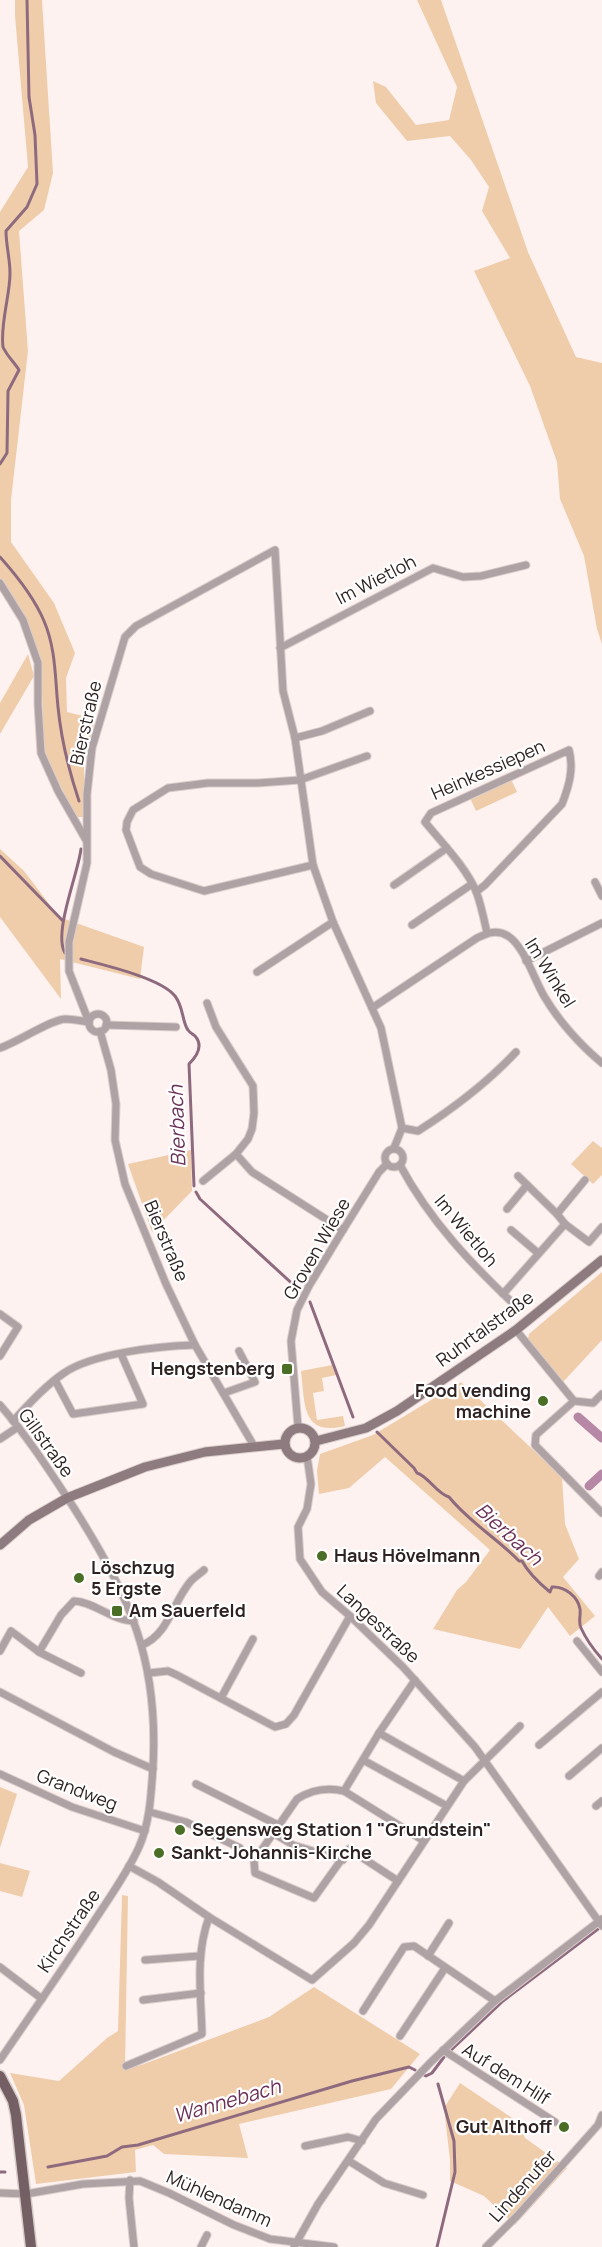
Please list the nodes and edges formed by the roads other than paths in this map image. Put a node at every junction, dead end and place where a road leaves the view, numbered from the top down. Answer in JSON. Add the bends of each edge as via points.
{"nodes":[{"id":1,"x":526,"y":565,"type":"dead end"},
{"id":2,"x":0,"y":583,"type":"edge"},
{"id":3,"x":280,"y":648,"type":"junction"},
{"id":4,"x":370,"y":711,"type":"dead end"},
{"id":5,"x":295,"y":738,"type":"junction"},
{"id":6,"x":367,"y":756,"type":"dead end"},
{"id":7,"x":300,"y":780,"type":"junction"},
{"id":8,"x":87,"y":843,"type":"junction"},
{"id":9,"x":447,"y":848,"type":"junction"},
{"id":10,"x":313,"y":865,"type":"junction"},
{"id":11,"x":595,"y":882,"type":"dead end"},
{"id":12,"x":472,"y":884,"type":"junction"},
{"id":13,"x":394,"y":885,"type":"dead end"},
{"id":14,"x":476,"y":892,"type":"junction"},
{"id":15,"x":602,"y":896,"type":"edge"},
{"id":16,"x":333,"y":922,"type":"junction"},
{"id":17,"x":602,"y":923,"type":"edge"},
{"id":18,"x":412,"y":925,"type":"dead end"},
{"id":19,"x":487,"y":933,"type":"junction"},
{"id":20,"x":526,"y":961,"type":"junction"},
{"id":21,"x":257,"y":972,"type":"dead end"},
{"id":22,"x":207,"y":1003,"type":"dead end"},
{"id":23,"x":372,"y":1008,"type":"junction"},
{"id":24,"x":89,"y":1022,"type":"junction"},
{"id":25,"x":106,"y":1025,"type":"junction"},
{"id":26,"x":176,"y":1027,"type":"dead end"},
{"id":27,"x":100,"y":1031,"type":"junction"},
{"id":28,"x":0,"y":1048,"type":"edge"},
{"id":29,"x":516,"y":1052,"type":"dead end"},
{"id":30,"x":602,"y":1063,"type":"edge"},
{"id":31,"x":402,"y":1128,"type":"junction"},
{"id":32,"x":394,"y":1148,"type":"junction"},
{"id":33,"x":236,"y":1154,"type":"junction"},
{"id":34,"x":387,"y":1164,"type":"junction"},
{"id":35,"x":400,"y":1165,"type":"junction"},
{"id":36,"x":518,"y":1176,"type":"dead end"},
{"id":37,"x":585,"y":1180,"type":"dead end"},
{"id":38,"x":203,"y":1181,"type":"dead end"},
{"id":39,"x":527,"y":1185,"type":"junction"},
{"id":40,"x":507,"y":1209,"type":"dead end"},
{"id":41,"x":557,"y":1214,"type":"junction"},
{"id":42,"x":565,"y":1224,"type":"junction"},
{"id":43,"x":602,"y":1227,"type":"edge"},
{"id":44,"x":343,"y":1230,"type":"junction"},
{"id":45,"x":511,"y":1230,"type":"dead end"},
{"id":46,"x":538,"y":1253,"type":"junction"},
{"id":47,"x":602,"y":1260,"type":"edge"},
{"id":48,"x":503,"y":1294,"type":"junction"},
{"id":49,"x":518,"y":1308,"type":"dead end"},
{"id":50,"x":0,"y":1314,"type":"edge"},
{"id":51,"x":516,"y":1330,"type":"junction"},
{"id":52,"x":195,"y":1345,"type":"junction"},
{"id":53,"x":239,"y":1351,"type":"dead end"},
{"id":54,"x":121,"y":1354,"type":"junction"},
{"id":55,"x":0,"y":1356,"type":"edge"},
{"id":56,"x":55,"y":1380,"type":"junction"},
{"id":57,"x":224,"y":1393,"type":"junction"},
{"id":58,"x":602,"y":1394,"type":"edge"},
{"id":59,"x":574,"y":1401,"type":"junction"},
{"id":60,"x":0,"y":1405,"type":"edge"},
{"id":61,"x":15,"y":1424,"type":"junction"},
{"id":62,"x":298,"y":1427,"type":"junction"},
{"id":63,"x":0,"y":1439,"type":"edge"},
{"id":64,"x":316,"y":1442,"type":"junction"},
{"id":65,"x":284,"y":1444,"type":"junction"},
{"id":66,"x":254,"y":1446,"type":"junction"},
{"id":67,"x":307,"y":1456,"type":"junction"},
{"id":68,"x":67,"y":1498,"type":"junction"},
{"id":69,"x":602,"y":1513,"type":"edge"},
{"id":70,"x":0,"y":1545,"type":"edge"},
{"id":71,"x":204,"y":1570,"type":"dead end"},
{"id":72,"x":350,"y":1616,"type":"junction"},
{"id":73,"x":134,"y":1621,"type":"junction"},
{"id":74,"x":253,"y":1639,"type":"dead end"},
{"id":75,"x":577,"y":1641,"type":"dead end"},
{"id":76,"x":142,"y":1645,"type":"junction"},
{"id":77,"x":0,"y":1651,"type":"edge"},
{"id":78,"x":39,"y":1652,"type":"junction"},
{"id":79,"x":602,"y":1672,"type":"edge"},
{"id":80,"x":81,"y":1673,"type":"dead end"},
{"id":81,"x":149,"y":1673,"type":"junction"},
{"id":82,"x":415,"y":1680,"type":"junction"},
{"id":83,"x":0,"y":1692,"type":"edge"},
{"id":84,"x":602,"y":1692,"type":"edge"},
{"id":85,"x":221,"y":1698,"type":"junction"},
{"id":86,"x":520,"y":1726,"type":"dead end"},
{"id":87,"x":379,"y":1733,"type":"junction"},
{"id":88,"x":539,"y":1745,"type":"dead end"},
{"id":89,"x":602,"y":1748,"type":"edge"},
{"id":90,"x":363,"y":1760,"type":"junction"},
{"id":91,"x":485,"y":1761,"type":"junction"},
{"id":92,"x":153,"y":1769,"type":"junction"},
{"id":93,"x":0,"y":1774,"type":"edge"},
{"id":94,"x":569,"y":1776,"type":"dead end"},
{"id":95,"x":464,"y":1781,"type":"junction"},
{"id":96,"x":196,"y":1784,"type":"dead end"},
{"id":97,"x":344,"y":1791,"type":"junction"},
{"id":98,"x":447,"y":1806,"type":"junction"},
{"id":99,"x":150,"y":1812,"type":"junction"},
{"id":100,"x":278,"y":1825,"type":"junction"},
{"id":101,"x":145,"y":1831,"type":"junction"},
{"id":102,"x":273,"y":1833,"type":"junction"},
{"id":103,"x":424,"y":1841,"type":"junction"},
{"id":104,"x":240,"y":1848,"type":"dead end"},
{"id":105,"x":343,"y":1860,"type":"junction"},
{"id":106,"x":129,"y":1866,"type":"junction"},
{"id":107,"x":398,"y":1881,"type":"junction"},
{"id":108,"x":209,"y":1917,"type":"junction"},
{"id":109,"x":601,"y":1922,"type":"edge"},
{"id":110,"x":449,"y":1923,"type":"dead end"},
{"id":111,"x":199,"y":1956,"type":"junction"},
{"id":112,"x":428,"y":1956,"type":"junction"},
{"id":113,"x":145,"y":1960,"type":"dead end"},
{"id":114,"x":0,"y":1967,"type":"edge"},
{"id":115,"x":445,"y":1968,"type":"junction"},
{"id":116,"x":201,"y":1993,"type":"junction"},
{"id":117,"x":42,"y":2000,"type":"junction"},
{"id":118,"x":143,"y":2000,"type":"dead end"},
{"id":119,"x":495,"y":2001,"type":"junction"},
{"id":120,"x":363,"y":2012,"type":"dead end"},
{"id":121,"x":400,"y":2036,"type":"dead end"},
{"id":122,"x":447,"y":2054,"type":"junction"},
{"id":123,"x":0,"y":2060,"type":"edge"},
{"id":124,"x":126,"y":2066,"type":"dead end"},
{"id":125,"x":0,"y":2076,"type":"edge"},
{"id":126,"x":602,"y":2115,"type":"edge"},
{"id":127,"x":555,"y":2122,"type":"dead end"},
{"id":128,"x":362,"y":2140,"type":"junction"},
{"id":129,"x":305,"y":2146,"type":"dead end"},
{"id":130,"x":349,"y":2161,"type":"junction"},
{"id":131,"x":131,"y":2180,"type":"junction"},
{"id":132,"x":0,"y":2193,"type":"edge"},
{"id":133,"x":26,"y":2194,"type":"junction"},
{"id":134,"x":423,"y":2196,"type":"dead end"},
{"id":135,"x":207,"y":2235,"type":"dead end"},
{"id":136,"x":294,"y":2245,"type":"edge"},
{"id":137,"x":31,"y":2247,"type":"edge"},
{"id":138,"x":134,"y":2247,"type":"edge"},
{"id":139,"x":201,"y":2247,"type":"edge"},
{"id":140,"x":334,"y":2247,"type":"edge"},
{"id":141,"x":486,"y":2247,"type":"edge"}],
"edges":[{"from":1,"to":3,"type":"street","name":"Im Wietloh","via":[[463,577],[433,568]]},
{"from":2,"to":8,"type":"street","via":[[23,620],[38,663],[41,753]]},
{"from":3,"to":5,"type":"street","via":[[283,691]]},
{"from":3,"to":8,"type":"street","name":"Bierstraße","via":[[275,550],[136,626],[125,637],[92,748]]},
{"from":4,"to":5,"type":"street"},
{"from":5,"to":7,"type":"street"},
{"from":6,"to":7,"type":"street"},
{"from":7,"to":10,"type":"street"},
{"from":7,"to":10,"type":"street","via":[[168,788],[133,810],[126,830],[140,867],[204,891]]},
{"from":8,"to":24,"type":"street","name":"Bierstraße","via":[[87,862],[69,942],[69,971]]},
{"from":9,"to":12,"type":"street"},
{"from":9,"to":13,"type":"street"},
{"from":9,"to":14,"type":"street","name":"Heinkessiepen","via":[[425,822],[431,813],[569,750],[572,763],[562,804]]},
{"from":10,"to":16,"type":"street"},
{"from":11,"to":15,"type":"street"},
{"from":12,"to":14,"type":"street"},
{"from":12,"to":18,"type":"street"},
{"from":14,"to":19,"type":"street"},
{"from":16,"to":21,"type":"street"},
{"from":16,"to":23,"type":"street"},
{"from":17,"to":20,"type":"street"},
{"from":19,"to":20,"type":"street","name":"Im Winkel","via":[[507,935]]},
{"from":19,"to":23,"type":"street"},
{"from":20,"to":30,"type":"street","name":"Im Winkel","via":[[545,998]]},
{"from":22,"to":33,"type":"street","via":[[216,1027],[253,1086],[252,1129]]},
{"from":23,"to":31,"type":"street","via":[[383,1039]]},
{"from":24,"to":25,"type":"street","via":[[100,1014]]},
{"from":24,"to":27,"type":"street","via":[[92,1030]]},
{"from":24,"to":28,"type":"street","via":[[57,1021]]},
{"from":25,"to":26,"type":"street"},
{"from":25,"to":27,"type":"street"},
{"from":27,"to":52,"type":"street","name":"Bierstraße","via":[[111,1070],[116,1104],[115,1140],[125,1184]]},
{"from":29,"to":31,"type":"street","via":[[449,1112],[418,1131]]},
{"from":31,"to":32,"type":"street"},
{"from":32,"to":34,"type":"street","name":"Groven Wiese","via":[[385,1155]]},
{"from":32,"to":35,"type":"street","via":[[403,1156]]},
{"from":33,"to":38,"type":"street"},
{"from":33,"to":44,"type":"street","via":[[252,1173]]},
{"from":34,"to":35,"type":"street"},
{"from":34,"to":44,"type":"street","name":"Groven Wiese"},
{"from":35,"to":48,"type":"street","name":"Im Wietloh","via":[[451,1242]]},
{"from":36,"to":39,"type":"street"},
{"from":37,"to":41,"type":"street"},
{"from":39,"to":40,"type":"street"},
{"from":39,"to":41,"type":"street"},
{"from":41,"to":42,"type":"street"},
{"from":42,"to":43,"type":"street","via":[[589,1242]]},
{"from":42,"to":46,"type":"street"},
{"from":44,"to":62,"type":"street","name":"Groven Wiese","via":[[294,1321],[292,1354]]},
{"from":45,"to":46,"type":"street"},
{"from":46,"to":48,"type":"street"},
{"from":47,"to":51,"type":"main road","name":"Ruhrtalstraße"},
{"from":48,"to":49,"type":"street","name":"Im Wietloh"},
{"from":50,"to":55,"type":"street","via":[[18,1327]]},
{"from":51,"to":59,"type":"street"},
{"from":51,"to":64,"type":"main road","name":"Ruhrtalstraße","via":[[382,1421]]},
{"from":52,"to":54,"type":"street","via":[[159,1346]]},
{"from":52,"to":57,"type":"street","name":"Bierstraße"},
{"from":53,"to":57,"type":"street","via":[[255,1382]]},
{"from":54,"to":56,"type":"street","via":[[66,1371]]},
{"from":54,"to":56,"type":"street","via":[[143,1404],[73,1414]]},
{"from":56,"to":61,"type":"street"},
{"from":57,"to":66,"type":"street","name":"Bierstraße"},
{"from":58,"to":59,"type":"street","via":[[593,1403]]},
{"from":59,"to":69,"type":"street","via":[[536,1436],[536,1445]]},
{"from":60,"to":61,"type":"street","name":"Gillstraße"},
{"from":61,"to":63,"type":"street"},
{"from":61,"to":68,"type":"street","name":"Gillstraße"},
{"from":62,"to":64,"type":"main road","via":[[312,1432]]},
{"from":62,"to":65,"type":"main road","via":[[286,1436]]},
{"from":64,"to":67,"type":"main road"},
{"from":65,"to":66,"type":"main road"},
{"from":65,"to":67,"type":"main road","via":[[295,1457]]},
{"from":66,"to":68,"type":"main road","via":[[205,1452],[145,1467]]},
{"from":67,"to":72,"type":"street","name":"Langestraße","via":[[311,1484],[298,1527],[300,1559],[322,1593]]},
{"from":68,"to":70,"type":"main road","via":[[29,1520]]},
{"from":68,"to":73,"type":"street","name":"Kirchstraße","via":[[112,1569]]},
{"from":71,"to":76,"type":"street","via":[[189,1582],[158,1634]]},
{"from":72,"to":82,"type":"street","name":"Langestraße"},
{"from":72,"to":85,"type":"street","via":[[286,1724],[266,1724]]},
{"from":73,"to":76,"type":"street","name":"Kirchstraße"},
{"from":73,"to":78,"type":"street","via":[[119,1619],[74,1600]]},
{"from":74,"to":85,"type":"street"},
{"from":75,"to":79,"type":"street"},
{"from":76,"to":81,"type":"street","name":"Kirchstraße"},
{"from":77,"to":78,"type":"street","via":[[11,1632]]},
{"from":78,"to":80,"type":"street"},
{"from":81,"to":85,"type":"street","via":[[168,1671]]},
{"from":81,"to":92,"type":"street","name":"Kirchstraße","via":[[154,1717]]},
{"from":82,"to":87,"type":"street"},
{"from":82,"to":91,"type":"street","name":"Langestraße"},
{"from":83,"to":92,"type":"street"},
{"from":84,"to":88,"type":"street"},
{"from":86,"to":91,"type":"street"},
{"from":87,"to":90,"type":"street"},
{"from":87,"to":95,"type":"street"},
{"from":89,"to":94,"type":"street"},
{"from":90,"to":97,"type":"street"},
{"from":90,"to":98,"type":"street"},
{"from":91,"to":95,"type":"street"},
{"from":91,"to":109,"type":"street","name":"Langestraße"},
{"from":92,"to":99,"type":"street","name":"Kirchstraße"},
{"from":93,"to":101,"type":"street","name":"Grandweg","via":[[72,1807]]},
{"from":95,"to":98,"type":"street"},
{"from":96,"to":100,"type":"street"},
{"from":97,"to":100,"type":"street","via":[[307,1793],[297,1799]]},
{"from":97,"to":103,"type":"street"},
{"from":98,"to":103,"type":"street"},
{"from":99,"to":101,"type":"street","name":"Kirchstraße"},
{"from":99,"to":104,"type":"street","via":[[186,1822]]},
{"from":100,"to":102,"type":"street"},
{"from":101,"to":106,"type":"street","name":"Kirchstraße"},
{"from":102,"to":105,"type":"street","via":[[293,1845]]},
{"from":102,"to":105,"type":"street","via":[[254,1861],[255,1874],[314,1898]]},
{"from":103,"to":107,"type":"street"},
{"from":105,"to":107,"type":"street","via":[[349,1849]]},
{"from":106,"to":108,"type":"street"},
{"from":106,"to":117,"type":"street","name":"Kirchstraße"},
{"from":107,"to":108,"type":"street","via":[[369,1925],[312,1980]]},
{"from":108,"to":111,"type":"street"},
{"from":109,"to":119,"type":"street","name":"Auf dem Hilf"},
{"from":110,"to":112,"type":"street"},
{"from":111,"to":113,"type":"street"},
{"from":111,"to":116,"type":"street"},
{"from":112,"to":115,"type":"street"},
{"from":112,"to":120,"type":"street","via":[[414,1946],[404,1947]]},
{"from":114,"to":117,"type":"street"},
{"from":115,"to":119,"type":"street"},
{"from":115,"to":121,"type":"street"},
{"from":116,"to":118,"type":"street"},
{"from":116,"to":124,"type":"street","via":[[200,2037]]},
{"from":117,"to":123,"type":"street","name":"Kirchstraße"},
{"from":119,"to":122,"type":"street","name":"Auf dem Hilf"},
{"from":122,"to":127,"type":"street","name":"Auf dem Hilf"},
{"from":122,"to":128,"type":"street","name":"Auf dem Hilf","via":[[376,2119]]},
{"from":125,"to":133,"type":"main road","via":[[13,2101]]},
{"from":126,"to":141,"type":"street","name":"Lindenufer","via":[[598,2125]]},
{"from":128,"to":129,"type":"street","via":[[348,2137]]},
{"from":128,"to":130,"type":"street","name":"Auf dem Hilf"},
{"from":130,"to":134,"type":"street","via":[[384,2183]]},
{"from":130,"to":136,"type":"street","name":"Auf dem Hilf"},
{"from":131,"to":133,"type":"street","name":"Mühlendamm"},
{"from":131,"to":136,"type":"street","name":"Mühlendamm","via":[[156,2187],[270,2239]]},
{"from":131,"to":138,"type":"street"},
{"from":132,"to":133,"type":"street","name":"Mühlendamm"},
{"from":133,"to":137,"type":"main road"},
{"from":135,"to":139,"type":"street"},
{"from":136,"to":140,"type":"street"}]}
